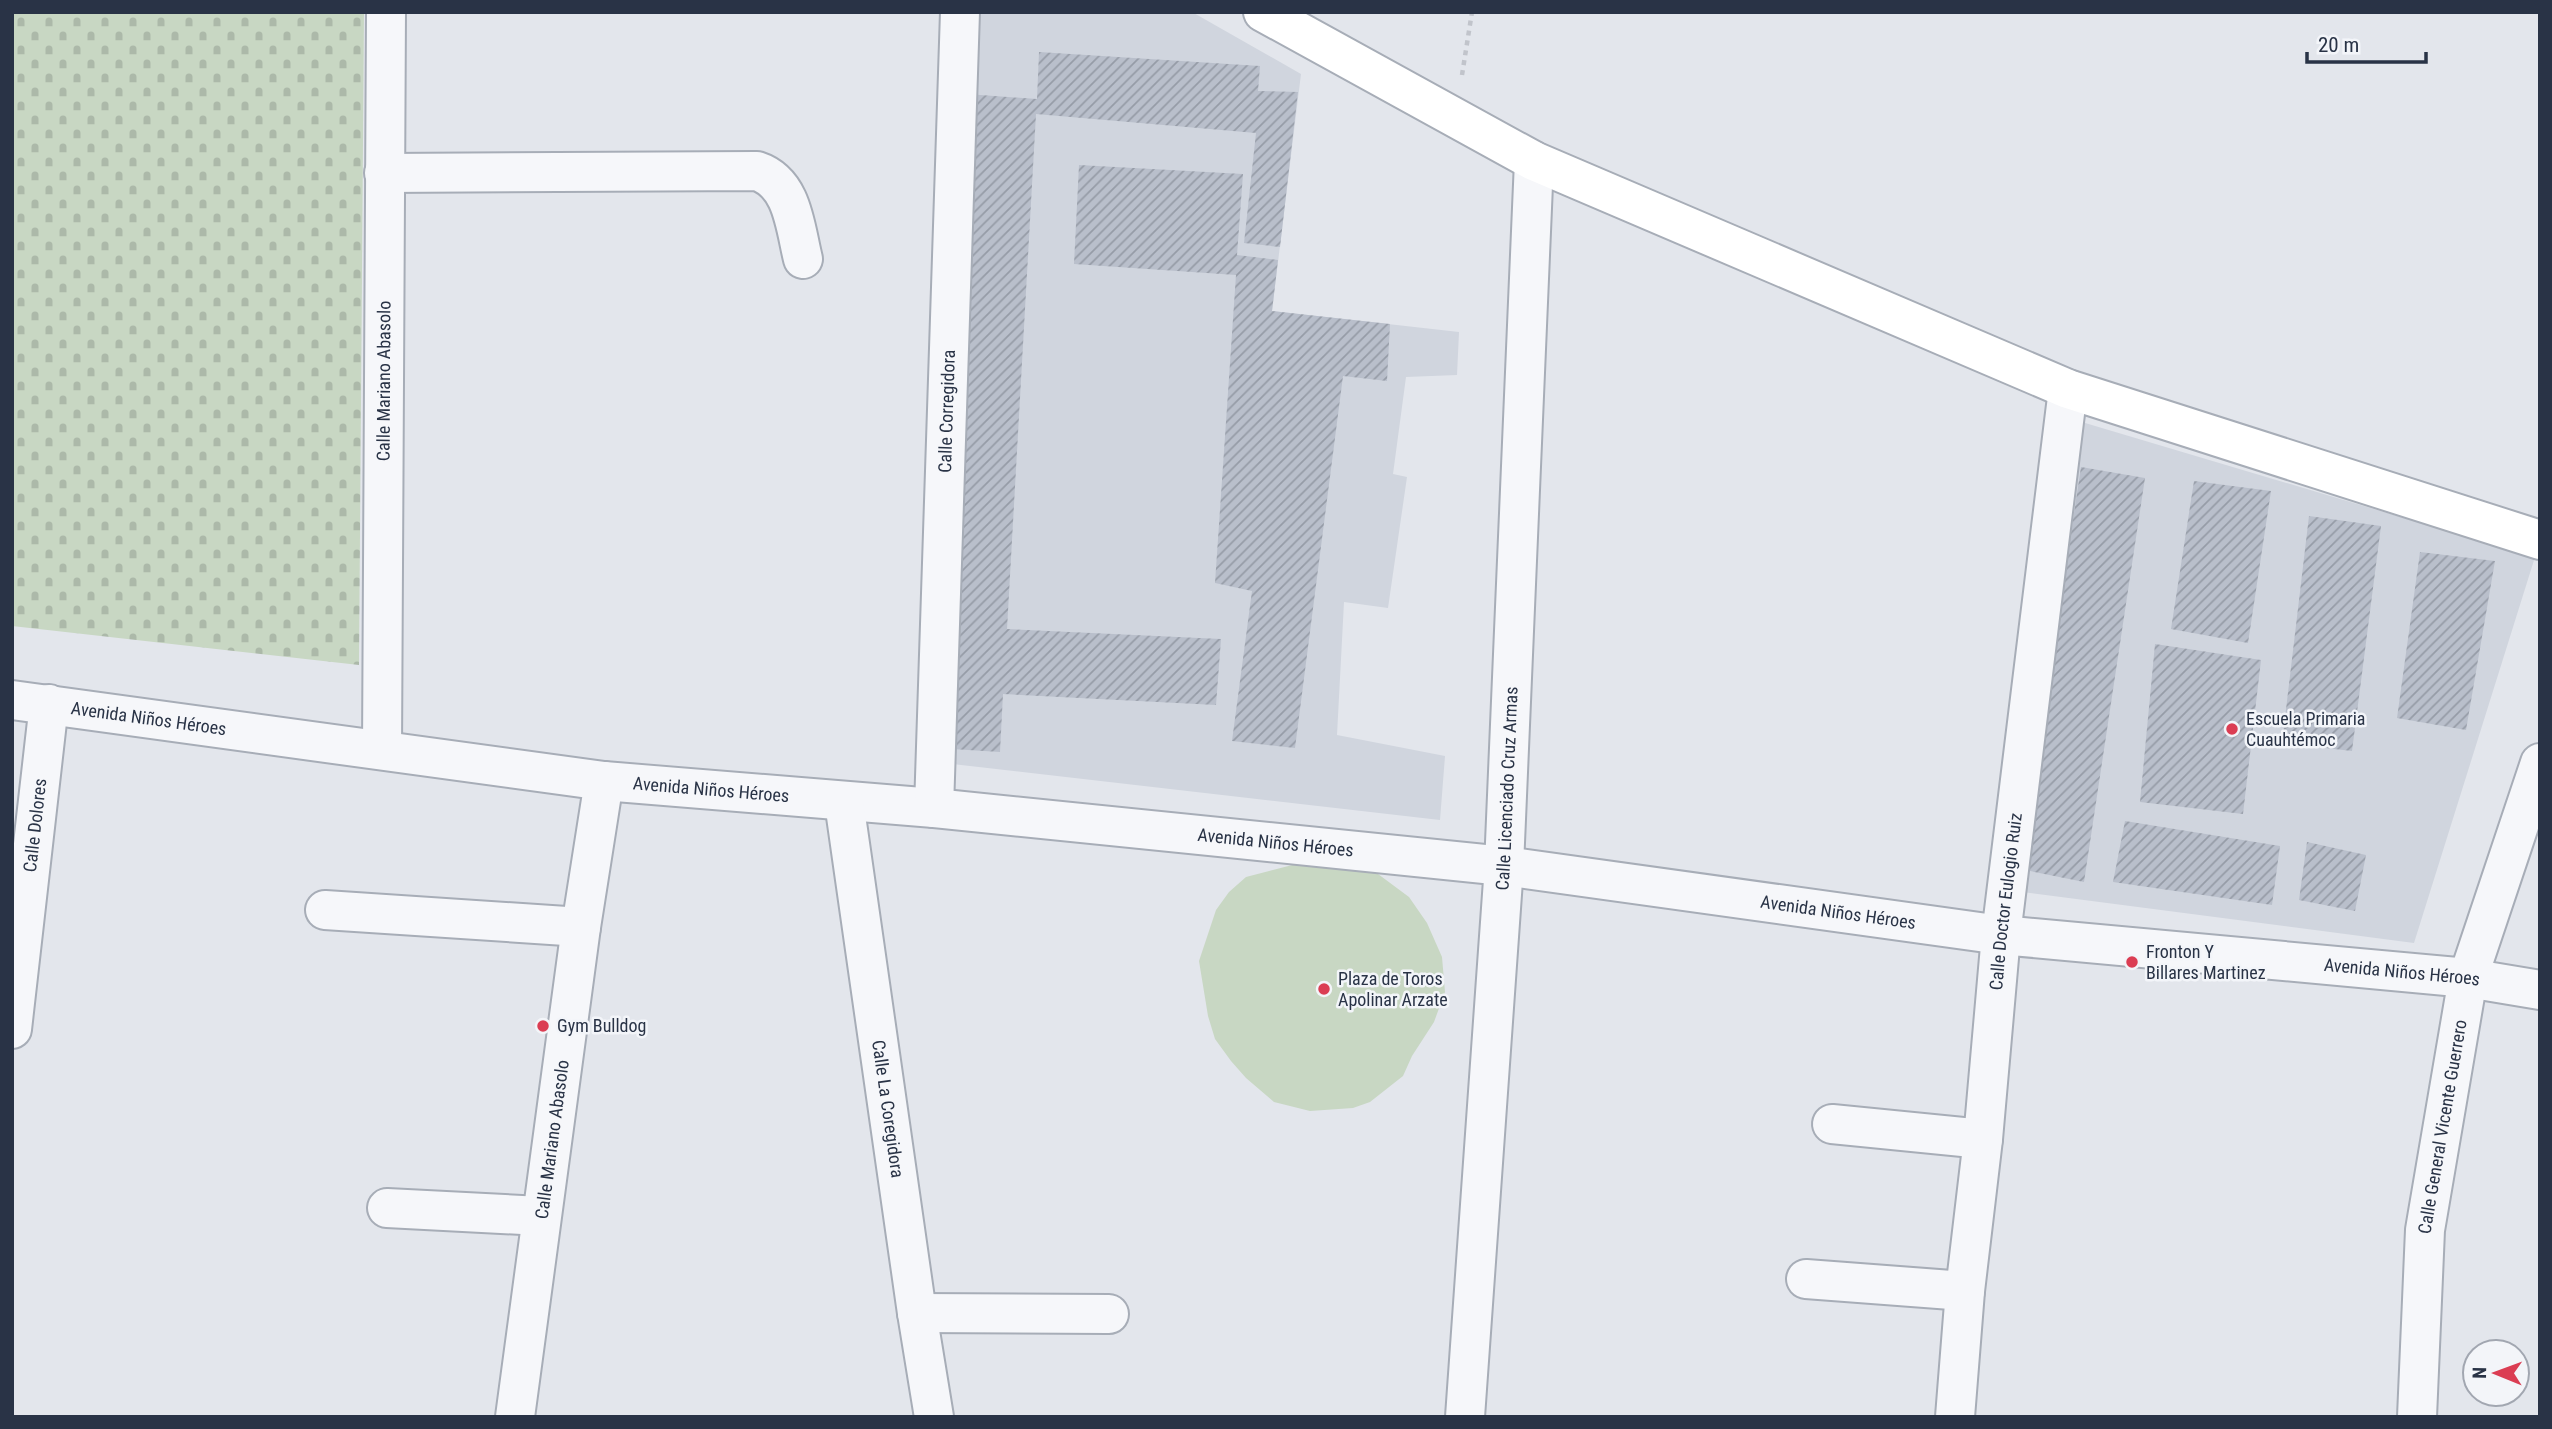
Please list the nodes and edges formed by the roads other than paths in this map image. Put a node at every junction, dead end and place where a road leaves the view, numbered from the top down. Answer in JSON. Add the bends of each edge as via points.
{"nodes":[{"id":1,"x":386,"y":12,"type":"edge"},
{"id":2,"x":960,"y":12,"type":"edge"},
{"id":3,"x":1263,"y":12,"type":"edge"},
{"id":4,"x":1534,"y":161,"type":"junction"},
{"id":5,"x":384,"y":173,"type":"junction"},
{"id":6,"x":803,"y":259,"type":"dead end"},
{"id":7,"x":2068,"y":388,"type":"junction"},
{"id":8,"x":2540,"y":540,"type":"edge"},
{"id":9,"x":30,"y":702,"type":"edge"},
{"id":10,"x":382,"y":750,"type":"junction"},
{"id":11,"x":2540,"y":763,"type":"edge"},
{"id":12,"x":604,"y":781,"type":"junction"},
{"id":13,"x":844,"y":802,"type":"junction"},
{"id":14,"x":934,"y":808,"type":"junction"},
{"id":15,"x":1504,"y":866,"type":"junction"},
{"id":16,"x":325,"y":910,"type":"dead end"},
{"id":17,"x":581,"y":927,"type":"junction"},
{"id":18,"x":2001,"y":935,"type":"junction"},
{"id":19,"x":2468,"y":978,"type":"junction"},
{"id":20,"x":2540,"y":990,"type":"edge"},
{"id":21,"x":12,"y":1030,"type":"edge"},
{"id":22,"x":1832,"y":1124,"type":"dead end"},
{"id":23,"x":1983,"y":1139,"type":"junction"},
{"id":24,"x":387,"y":1208,"type":"dead end"},
{"id":25,"x":541,"y":1216,"type":"junction"},
{"id":26,"x":1806,"y":1279,"type":"dead end"},
{"id":27,"x":1965,"y":1292,"type":"junction"},
{"id":28,"x":917,"y":1313,"type":"junction"},
{"id":29,"x":1109,"y":1314,"type":"dead end"},
{"id":30,"x":515,"y":1417,"type":"edge"},
{"id":31,"x":934,"y":1417,"type":"edge"},
{"id":32,"x":1465,"y":1417,"type":"edge"},
{"id":33,"x":1955,"y":1417,"type":"edge"},
{"id":34,"x":2417,"y":1417,"type":"edge"}],
"edges":[{"from":1,"to":5,"type":"street","name":"Calle Mariano Abasolo"},
{"from":2,"to":14,"type":"street","name":"Calle Corregidora"},
{"from":3,"to":4,"type":"street"},
{"from":4,"to":7,"type":"street"},
{"from":4,"to":15,"type":"street","name":"Calle Licenciado Cruz Armas"},
{"from":5,"to":6,"type":"street","via":[[757,171],[771,176],[788,197]]},
{"from":5,"to":10,"type":"street","name":"Calle Mariano Abasolo"},
{"from":7,"to":8,"type":"street"},
{"from":7,"to":18,"type":"street","name":"Calle Doctor Eulogio Ruiz"},
{"from":9,"to":10,"type":"street","name":"Avenida Niños Héroes"},
{"from":9,"to":21,"type":"street","name":"Calle Dolores"},
{"from":10,"to":12,"type":"street","name":"Avenida Niños Héroes"},
{"from":11,"to":19,"type":"street","name":"Calle General Vicente Guerrero"},
{"from":12,"to":13,"type":"street","name":"Avenida Niños Héroes"},
{"from":12,"to":17,"type":"street","name":"Calle Mariano Abasolo"},
{"from":13,"to":14,"type":"street","name":"Avenida Niños Héroes"},
{"from":13,"to":28,"type":"street","name":"Calle La Coregidora"},
{"from":14,"to":15,"type":"street","name":"Avenida Niños Héroes"},
{"from":15,"to":18,"type":"street","name":"Avenida Niños Héroes"},
{"from":15,"to":32,"type":"street","name":"Calle Licenciado Cruz Armas"},
{"from":16,"to":17,"type":"street"},
{"from":17,"to":25,"type":"street","name":"Calle Mariano Abasolo"},
{"from":18,"to":19,"type":"street","name":"Avenida Niños Héroes"},
{"from":18,"to":23,"type":"street","name":"Calle Doctor Eulogio Ruiz"},
{"from":19,"to":20,"type":"street","name":"Avenida Niños Héroes"},
{"from":19,"to":34,"type":"street","name":"Calle General Vicente Guerrero","via":[[2425,1230]]},
{"from":22,"to":23,"type":"street"},
{"from":23,"to":27,"type":"street","name":"Calle Doctor Eulogio Ruiz"},
{"from":24,"to":25,"type":"street"},
{"from":25,"to":30,"type":"street","name":"Calle Mariano Abasolo"},
{"from":26,"to":27,"type":"street"},
{"from":27,"to":33,"type":"street","name":"Calle Doctor Eulogio Ruiz"},
{"from":28,"to":29,"type":"street"},
{"from":28,"to":31,"type":"street","name":"Calle La Coregidora"}]}
